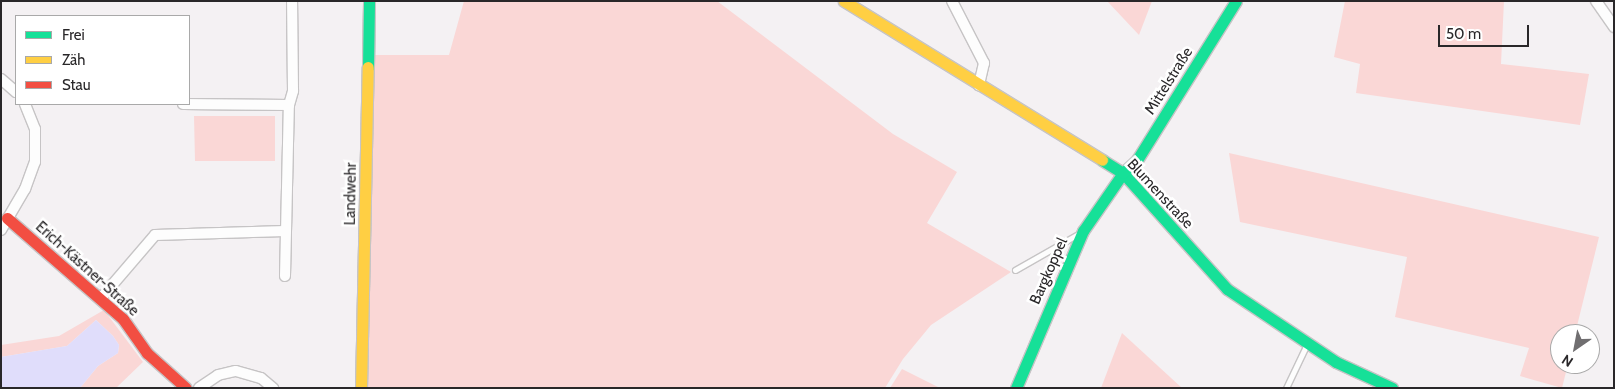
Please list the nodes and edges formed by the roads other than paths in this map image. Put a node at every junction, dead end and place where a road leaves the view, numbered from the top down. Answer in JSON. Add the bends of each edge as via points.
{"nodes":[{"id":1,"x":292,"y":1,"type":"edge"},
{"id":2,"x":369,"y":1,"type":"edge"},
{"id":3,"x":844,"y":1,"type":"edge"},
{"id":4,"x":952,"y":1,"type":"edge"},
{"id":5,"x":1236,"y":1,"type":"edge"},
{"id":6,"x":1596,"y":1,"type":"edge"},
{"id":7,"x":1614,"y":27,"type":"edge"},
{"id":8,"x":1,"y":79,"type":"edge"},
{"id":9,"x":979,"y":85,"type":"junction"},
{"id":10,"x":15,"y":91,"type":"edge"},
{"id":11,"x":190,"y":104,"type":"edge"},
{"id":12,"x":24,"y":105,"type":"edge"},
{"id":13,"x":289,"y":105,"type":"junction"},
{"id":14,"x":1123,"y":173,"type":"junction"},
{"id":15,"x":7,"y":218,"type":"junction"},
{"id":16,"x":1,"y":230,"type":"edge"},
{"id":17,"x":285,"y":232,"type":"junction"},
{"id":18,"x":1083,"y":232,"type":"junction"},
{"id":19,"x":1015,"y":270,"type":"dead end"},
{"id":20,"x":285,"y":276,"type":"dead end"},
{"id":21,"x":101,"y":298,"type":"junction"},
{"id":22,"x":1307,"y":344,"type":"junction"},
{"id":23,"x":186,"y":388,"type":"edge"},
{"id":24,"x":199,"y":388,"type":"edge"},
{"id":25,"x":273,"y":388,"type":"edge"},
{"id":26,"x":361,"y":388,"type":"edge"},
{"id":27,"x":1016,"y":388,"type":"edge"},
{"id":28,"x":1286,"y":388,"type":"edge"},
{"id":29,"x":1392,"y":388,"type":"edge"}],
"edges":[{"from":1,"to":13,"type":"street","via":[[294,91]]},
{"from":2,"to":26,"type":"street","name":"Landwehr"},
{"from":3,"to":9,"type":"street","name":"Blumenstraße"},
{"from":4,"to":9,"type":"street","via":[[984,63]]},
{"from":5,"to":14,"type":"street","name":"Mittelstraße","via":[[1137,160]]},
{"from":6,"to":7,"type":"street"},
{"from":8,"to":10,"type":"street"},
{"from":9,"to":14,"type":"street","name":"Blumenstraße"},
{"from":11,"to":13,"type":"street"},
{"from":12,"to":15,"type":"street","via":[[35,129],[35,162],[26,189]]},
{"from":13,"to":17,"type":"street"},
{"from":14,"to":18,"type":"street","name":"Bargkoppel"},
{"from":14,"to":22,"type":"street","name":"Blumenstraße","via":[[1227,289]]},
{"from":15,"to":16,"type":"street"},
{"from":15,"to":21,"type":"street","name":"Erich-Kästner-Straße"},
{"from":17,"to":20,"type":"street"},
{"from":17,"to":21,"type":"street","via":[[155,235]]},
{"from":18,"to":19,"type":"lane"},
{"from":18,"to":27,"type":"street","name":"Bargkoppel"},
{"from":21,"to":23,"type":"street","name":"Erich-Kästner-Straße","via":[[124,319],[152,358]]},
{"from":22,"to":28,"type":"lane"},
{"from":22,"to":29,"type":"street","name":"Blumenstraße","via":[[1336,362]]},
{"from":24,"to":25,"type":"street","via":[[218,375],[236,371],[256,376]]}]}
